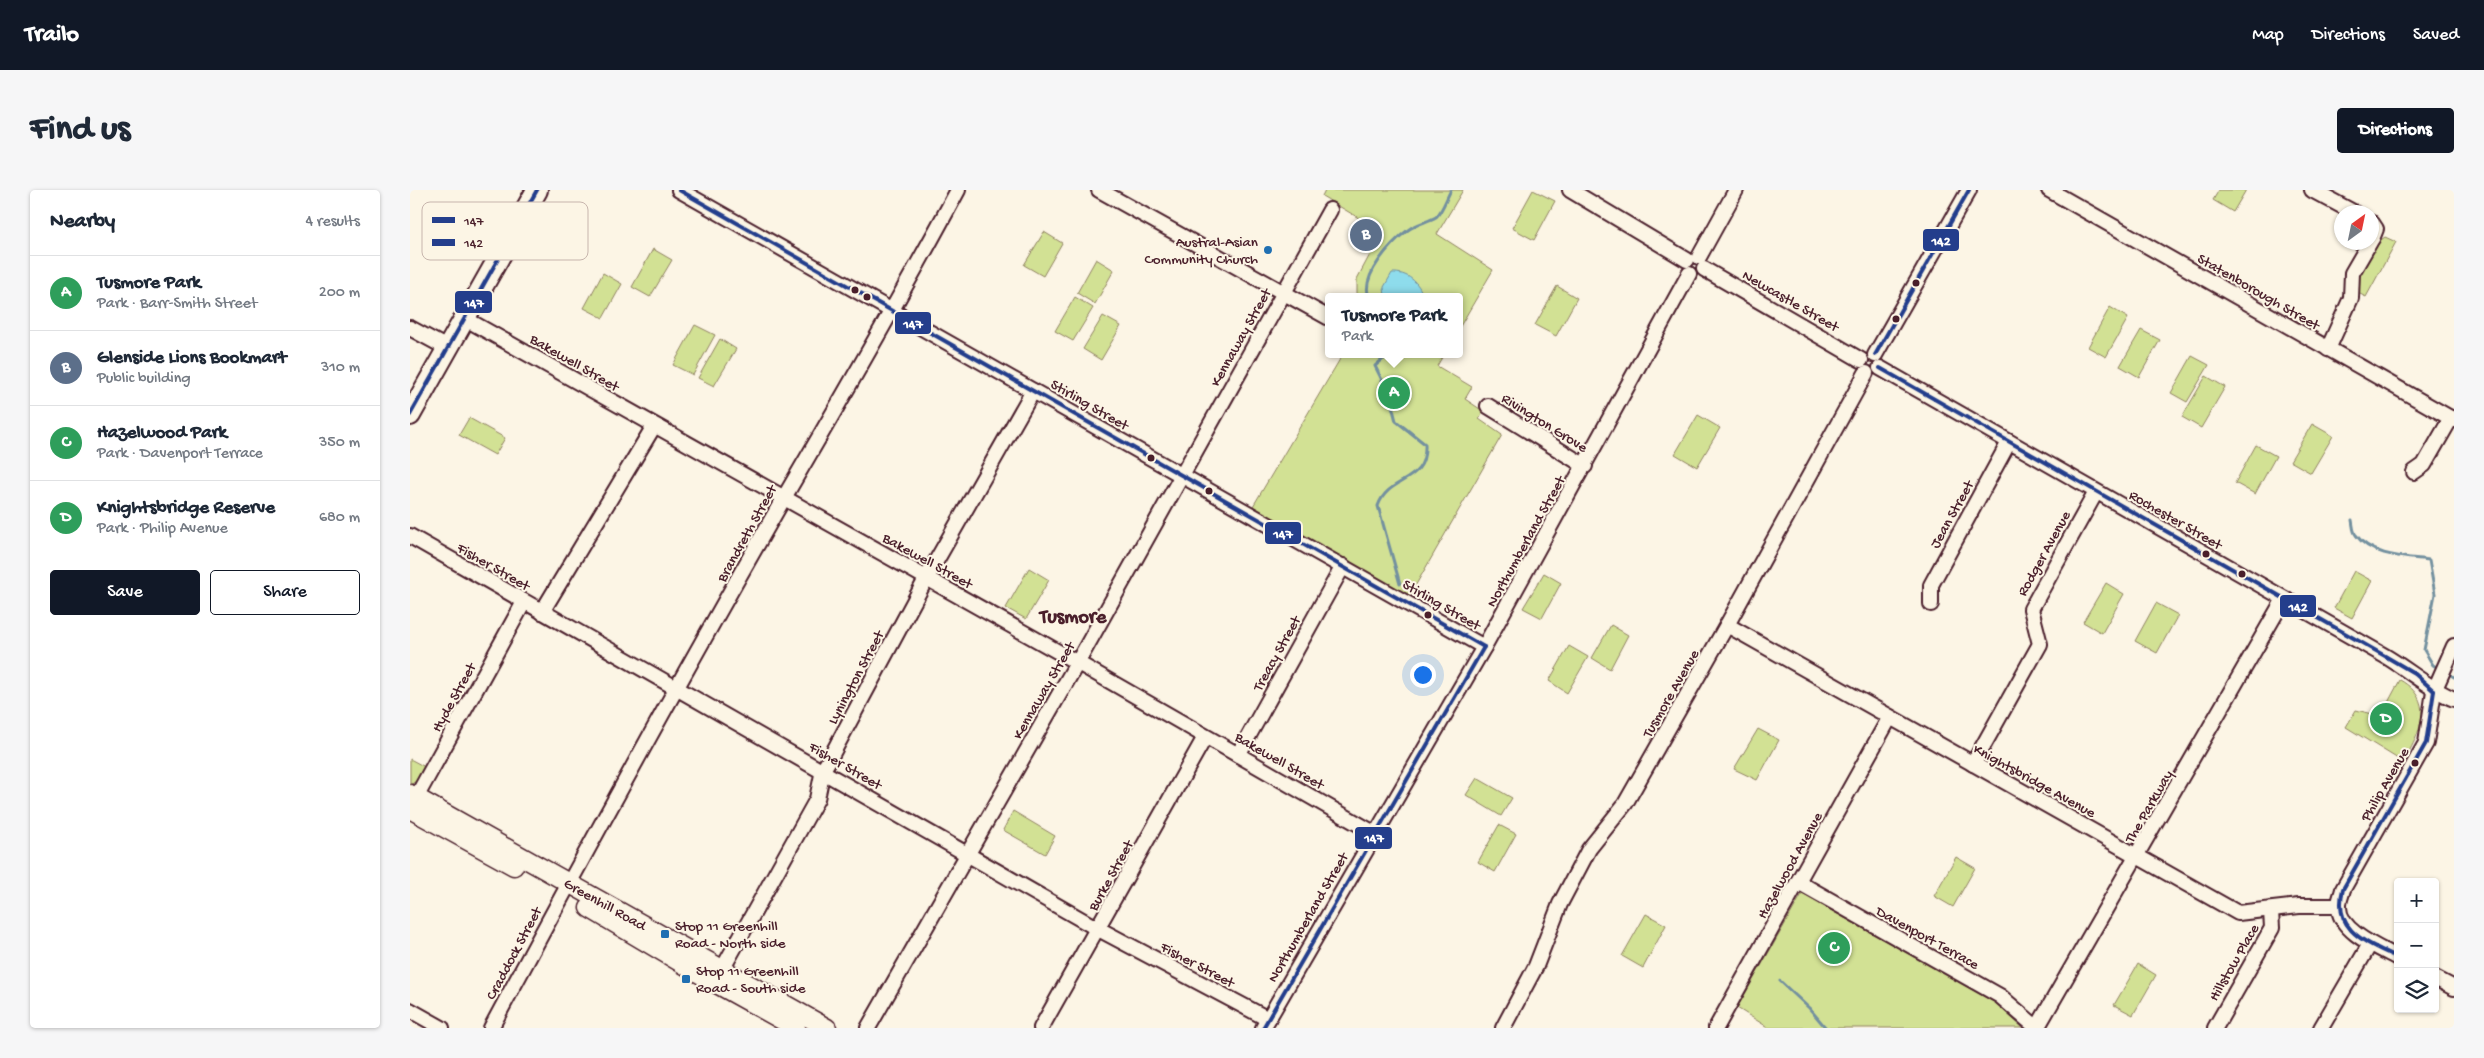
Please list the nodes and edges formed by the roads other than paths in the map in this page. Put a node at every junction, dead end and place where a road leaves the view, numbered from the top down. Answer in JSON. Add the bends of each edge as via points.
{"nodes":[{"id":1,"x":523,"y":190,"type":"edge"},
{"id":2,"x":537,"y":190,"type":"edge"},
{"id":3,"x":679,"y":190,"type":"edge"},
{"id":4,"x":958,"y":190,"type":"edge"},
{"id":5,"x":1099,"y":190,"type":"edge"},
{"id":6,"x":1570,"y":190,"type":"edge"},
{"id":7,"x":1736,"y":190,"type":"edge"},
{"id":8,"x":1969,"y":190,"type":"edge"},
{"id":9,"x":2049,"y":190,"type":"edge"},
{"id":10,"x":2312,"y":190,"type":"edge"},
{"id":11,"x":517,"y":202,"type":"edge"},
{"id":12,"x":530,"y":202,"type":"edge"},
{"id":13,"x":2341,"y":205,"type":"edge"},
{"id":14,"x":1330,"y":210,"type":"dead end"},
{"id":15,"x":2366,"y":250,"type":"edge"},
{"id":16,"x":486,"y":260,"type":"edge"},
{"id":17,"x":497,"y":260,"type":"edge"},
{"id":18,"x":1695,"y":265,"type":"junction"},
{"id":19,"x":1283,"y":293,"type":"junction"},
{"id":20,"x":893,"y":312,"type":"junction"},
{"id":21,"x":1325,"y":316,"type":"edge"},
{"id":22,"x":464,"y":318,"type":"junction"},
{"id":23,"x":410,"y":328,"type":"edge"},
{"id":24,"x":442,"y":345,"type":"junction"},
{"id":25,"x":2328,"y":349,"type":"junction"},
{"id":26,"x":1875,"y":354,"type":"junction"},
{"id":27,"x":1861,"y":360,"type":"junction"},
{"id":28,"x":1880,"y":368,"type":"junction"},
{"id":29,"x":1866,"y":373,"type":"junction"},
{"id":30,"x":1033,"y":391,"type":"junction"},
{"id":31,"x":410,"y":392,"type":"edge"},
{"id":32,"x":1488,"y":406,"type":"dead end"},
{"id":33,"x":410,"y":415,"type":"edge"},
{"id":34,"x":2453,"y":419,"type":"edge"},
{"id":35,"x":654,"y":426,"type":"junction"},
{"id":36,"x":2009,"y":442,"type":"junction"},
{"id":37,"x":1585,"y":466,"type":"junction"},
{"id":38,"x":2414,"y":472,"type":"dead end"},
{"id":39,"x":1181,"y":475,"type":"junction"},
{"id":40,"x":2096,"y":492,"type":"junction"},
{"id":41,"x":785,"y":497,"type":"junction"},
{"id":42,"x":410,"y":536,"type":"edge"},
{"id":43,"x":1343,"y":566,"type":"junction"},
{"id":44,"x":927,"y":578,"type":"junction"},
{"id":45,"x":2284,"y":598,"type":"junction"},
{"id":46,"x":524,"y":602,"type":"junction"},
{"id":47,"x":1931,"y":604,"type":"dead end"},
{"id":48,"x":542,"y":612,"type":"junction"},
{"id":49,"x":1727,"y":625,"type":"junction"},
{"id":50,"x":2454,"y":646,"type":"edge"},
{"id":51,"x":1484,"y":647,"type":"junction"},
{"id":52,"x":1078,"y":663,"type":"junction"},
{"id":53,"x":677,"y":689,"type":"junction"},
{"id":54,"x":2434,"y":691,"type":"junction"},
{"id":55,"x":2454,"y":699,"type":"edge"},
{"id":56,"x":1890,"y":717,"type":"junction"},
{"id":57,"x":1205,"y":737,"type":"junction"},
{"id":58,"x":1238,"y":755,"type":"junction"},
{"id":59,"x":1973,"y":764,"type":"junction"},
{"id":60,"x":823,"y":770,"type":"junction"},
{"id":61,"x":412,"y":802,"type":"edge"},
{"id":62,"x":1374,"y":833,"type":"junction"},
{"id":63,"x":968,"y":854,"type":"junction"},
{"id":64,"x":2138,"y":856,"type":"junction"},
{"id":65,"x":1798,"y":882,"type":"junction"},
{"id":66,"x":566,"y":888,"type":"junction"},
{"id":67,"x":2339,"y":906,"type":"junction"},
{"id":68,"x":2271,"y":910,"type":"junction"},
{"id":69,"x":1098,"y":929,"type":"junction"},
{"id":70,"x":2370,"y":944,"type":"junction"},
{"id":71,"x":2394,"y":956,"type":"edge"},
{"id":72,"x":718,"y":977,"type":"junction"},
{"id":73,"x":2439,"y":980,"type":"edge"},
{"id":74,"x":2454,"y":988,"type":"edge"},
{"id":75,"x":410,"y":1010,"type":"edge"},
{"id":76,"x":1265,"y":1024,"type":"edge"},
{"id":77,"x":442,"y":1028,"type":"edge"},
{"id":78,"x":491,"y":1028,"type":"edge"},
{"id":79,"x":796,"y":1028,"type":"edge"},
{"id":80,"x":827,"y":1028,"type":"edge"},
{"id":81,"x":868,"y":1028,"type":"edge"},
{"id":82,"x":1042,"y":1028,"type":"edge"},
{"id":83,"x":1503,"y":1028,"type":"edge"},
{"id":84,"x":1716,"y":1028,"type":"edge"},
{"id":85,"x":2037,"y":1028,"type":"edge"},
{"id":86,"x":2215,"y":1028,"type":"edge"},
{"id":87,"x":2321,"y":1028,"type":"edge"}],
"edges":[{"from":1,"to":11,"type":"highway"},
{"from":2,"to":12,"type":"highway"},
{"from":3,"to":20,"type":"street","name":"Stirling Street"},
{"from":4,"to":20,"type":"street","name":"Brandreth Street"},
{"from":5,"to":19,"type":"street"},
{"from":6,"to":18,"type":"street","name":"Newcastle Street"},
{"from":7,"to":18,"type":"street","name":"Northumberland Street"},
{"from":8,"to":26,"type":"street"},
{"from":9,"to":25,"type":"street","name":"Statenborough Street"},
{"from":10,"to":13,"type":"street"},
{"from":14,"to":19,"type":"street","name":"Kennaway Street"},
{"from":15,"to":25,"type":"street","via":[[2352,273],[2351,298]]},
{"from":16,"to":24,"type":"highway"},
{"from":17,"to":22,"type":"highway"},
{"from":18,"to":27,"type":"street","name":"Newcastle Street"},
{"from":18,"to":37,"type":"street","name":"Northumberland Street"},
{"from":19,"to":21,"type":"street"},
{"from":19,"to":39,"type":"street","name":"Kennaway Street"},
{"from":20,"to":30,"type":"street","name":"Stirling Street"},
{"from":20,"to":41,"type":"street","name":"Brandreth Street"},
{"from":22,"to":24,"type":"highway"},
{"from":22,"to":35,"type":"street","name":"Bakewell Street"},
{"from":23,"to":24,"type":"street"},
{"from":24,"to":31,"type":"highway"},
{"from":24,"to":33,"type":"highway"},
{"from":25,"to":34,"type":"street","name":"Statenborough Street"},
{"from":26,"to":27,"type":"street","via":[[1866,355]]},
{"from":26,"to":28,"type":"street","via":[[1880,359]]},
{"from":27,"to":29,"type":"street","via":[[1861,368]]},
{"from":28,"to":29,"type":"street","via":[[1874,374]]},
{"from":28,"to":36,"type":"street","name":"Rochester Street"},
{"from":29,"to":49,"type":"street","name":"Tusmore Avenue"},
{"from":30,"to":39,"type":"street","name":"Stirling Street"},
{"from":30,"to":44,"type":"street","name":"Lynington Street"},
{"from":32,"to":37,"type":"street","name":"Rivington Grove"},
{"from":34,"to":38,"type":"street","via":[[2424,466]]},
{"from":35,"to":41,"type":"street","name":"Bakewell Street"},
{"from":35,"to":48,"type":"street"},
{"from":36,"to":40,"type":"street","name":"Rochester Street"},
{"from":36,"to":47,"type":"street","name":"Jean Street","via":[[1931,585]]},
{"from":37,"to":51,"type":"street","name":"Northumberland Street"},
{"from":39,"to":43,"type":"street","name":"Stirling Street"},
{"from":39,"to":52,"type":"street","name":"Kennaway Street"},
{"from":40,"to":45,"type":"street","name":"Rochester Street"},
{"from":40,"to":59,"type":"street","name":"Rodger Avenue","via":[[2031,609],[2040,644]]},
{"from":41,"to":44,"type":"street","name":"Bakewell Street"},
{"from":41,"to":53,"type":"street","name":"Brandreth Street"},
{"from":42,"to":46,"type":"street","name":"Fisher Street"},
{"from":43,"to":51,"type":"street","name":"Stirling Street"},
{"from":43,"to":58,"type":"street","name":"Treacy Street"},
{"from":44,"to":52,"type":"street","name":"Bakewell Street"},
{"from":44,"to":60,"type":"street","name":"Lynington Street"},
{"from":45,"to":54,"type":"street","name":"Rochester Street","via":[[2414,673]]},
{"from":45,"to":64,"type":"street","name":"The Parkway"},
{"from":46,"to":48,"type":"street","name":"Fisher Street"},
{"from":46,"to":61,"type":"street","name":"Hyde Street"},
{"from":48,"to":53,"type":"street","name":"Fisher Street"},
{"from":49,"to":56,"type":"street","name":"Knightsbridge Avenue"},
{"from":49,"to":83,"type":"street","name":"Tusmore Avenue","via":[[1625,804],[1589,849],[1560,904],[1536,966]]},
{"from":50,"to":54,"type":"street","name":"Philip Avenue"},
{"from":51,"to":62,"type":"street","name":"Northumberland Street"},
{"from":52,"to":57,"type":"street","name":"Bakewell Street"},
{"from":52,"to":63,"type":"street","name":"Kennaway Street"},
{"from":53,"to":60,"type":"street","name":"Fisher Street"},
{"from":53,"to":66,"type":"street","name":"Brandreth Street"},
{"from":54,"to":55,"type":"street","name":"Rochester Street"},
{"from":54,"to":67,"type":"street","name":"Philip Avenue","via":[[2426,743],[2343,889]]},
{"from":56,"to":59,"type":"street","name":"Knightsbridge Avenue"},
{"from":56,"to":65,"type":"street","name":"Hazelwood Avenue"},
{"from":57,"to":58,"type":"street","name":"Bakewell Street"},
{"from":57,"to":69,"type":"street","name":"Burke Street"},
{"from":58,"to":62,"type":"street","name":"Bakewell Street"},
{"from":59,"to":64,"type":"street","name":"Knightsbridge Avenue"},
{"from":60,"to":63,"type":"street","name":"Fisher Street"},
{"from":60,"to":72,"type":"street","name":"Lynington Street","via":[[817,798]]},
{"from":61,"to":66,"type":"main road","name":"Greenhill Road"},
{"from":62,"to":76,"type":"street","name":"Northumberland Street"},
{"from":63,"to":69,"type":"street","name":"Fisher Street"},
{"from":63,"to":81,"type":"street","name":"Kennaway Street"},
{"from":64,"to":68,"type":"street","name":"Knightsbridge Avenue","via":[[2238,913]]},
{"from":64,"to":85,"type":"street","name":"The Parkway"},
{"from":65,"to":84,"type":"street","name":"Hazelwood Avenue"},
{"from":65,"to":85,"type":"street","name":"Davenport Terrace","via":[[2000,996]]},
{"from":66,"to":72,"type":"main road","name":"Greenhill Road"},
{"from":66,"to":78,"type":"street","name":"Craddock Street"},
{"from":67,"to":68,"type":"street","name":"Knightsbridge Avenue"},
{"from":67,"to":70,"type":"street","via":[[2343,922]]},
{"from":68,"to":86,"type":"street","name":"Hillstow Place","via":[[2272,928]]},
{"from":69,"to":76,"type":"street","name":"Fisher Street"},
{"from":69,"to":82,"type":"street","name":"Burke Street"},
{"from":70,"to":71,"type":"street"},
{"from":70,"to":87,"type":"street"},
{"from":72,"to":79,"type":"main road","name":"Greenhill Road"},
{"from":72,"to":80,"type":"main road","name":"Greenhill Road"},
{"from":73,"to":74,"type":"street"},
{"from":75,"to":77,"type":"street"}]}
